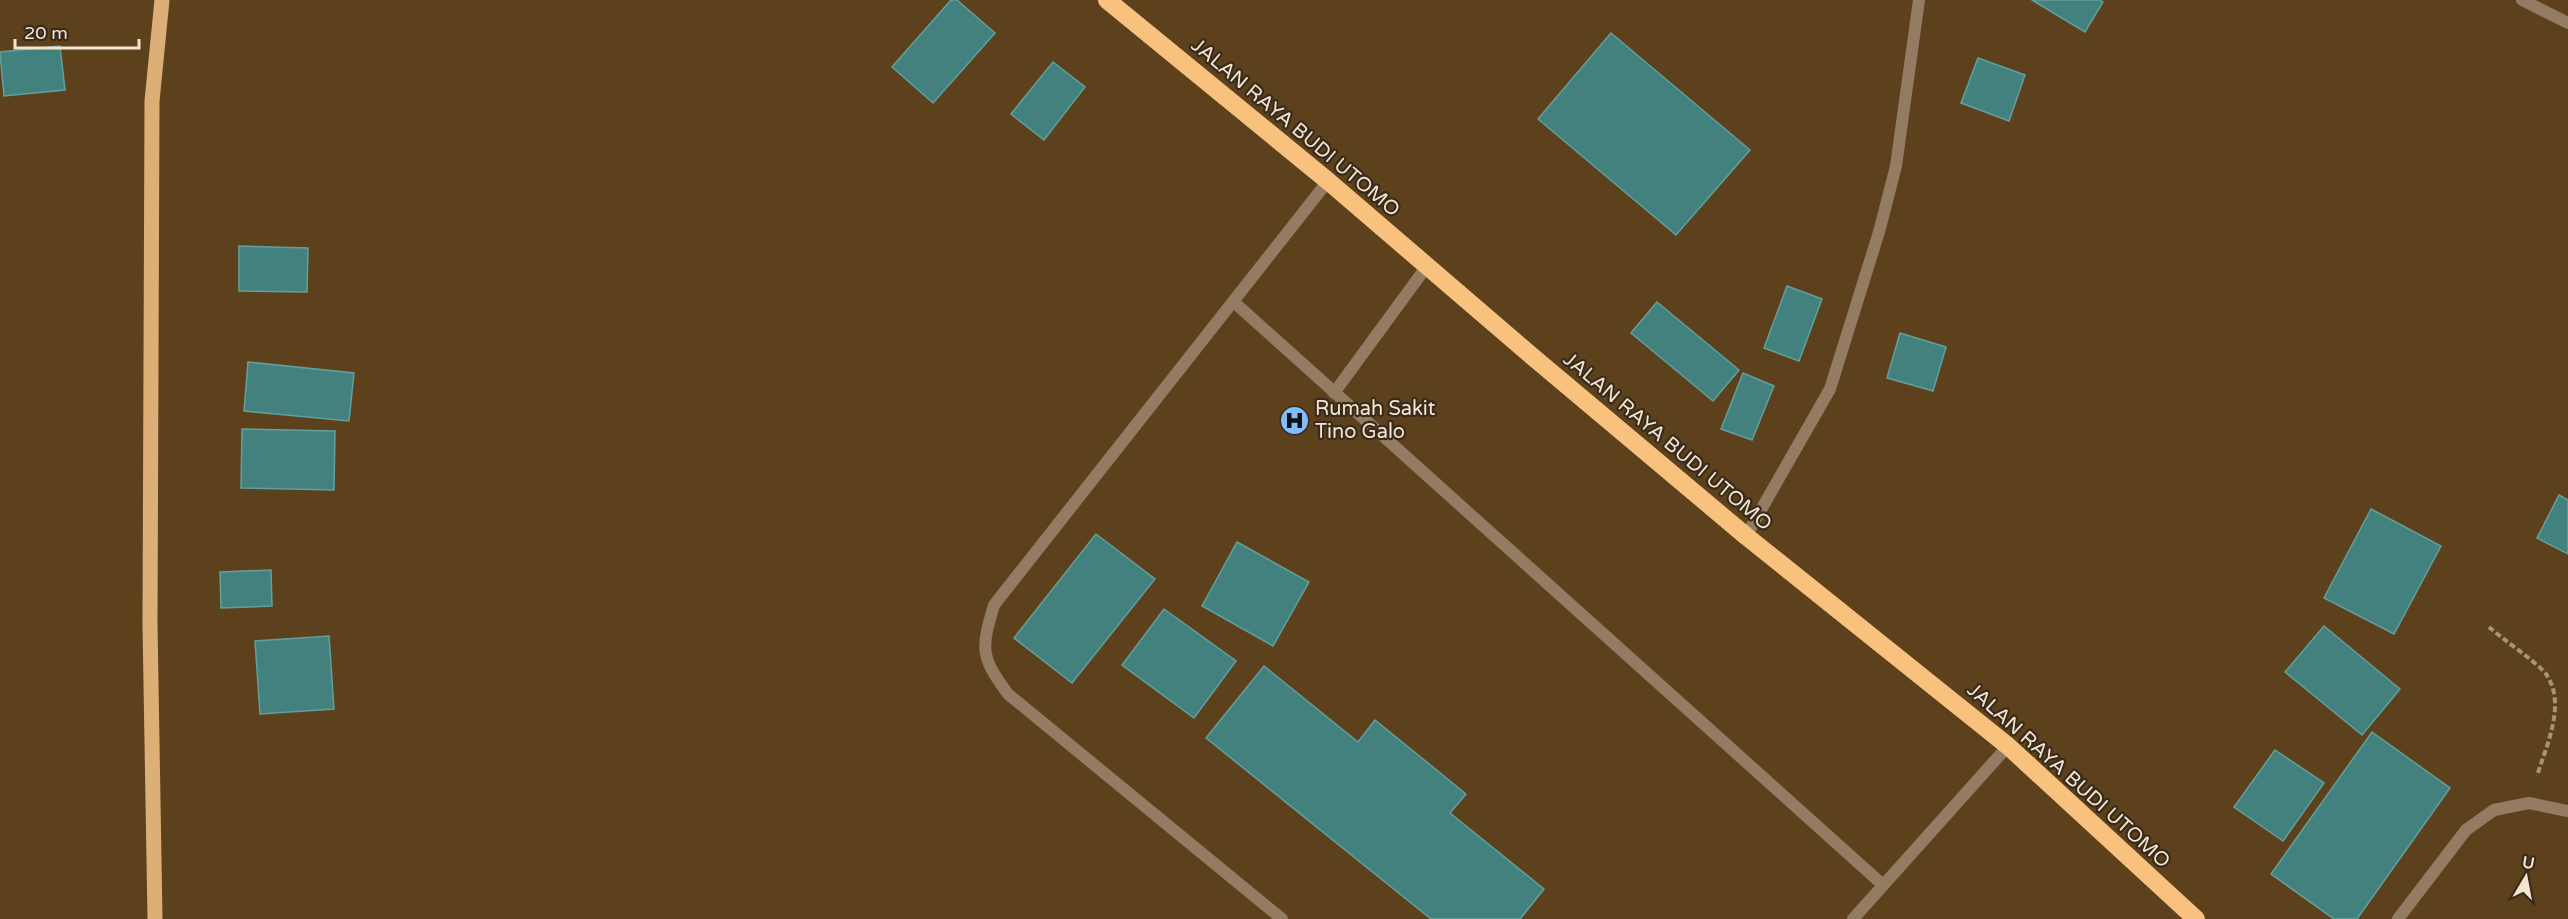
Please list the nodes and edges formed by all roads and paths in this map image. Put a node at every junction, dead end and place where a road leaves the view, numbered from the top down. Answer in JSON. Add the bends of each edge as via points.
{"nodes":[{"id":1,"x":162,"y":0,"type":"edge"},
{"id":2,"x":1107,"y":0,"type":"edge"},
{"id":3,"x":1919,"y":0,"type":"edge"},
{"id":4,"x":2522,"y":0,"type":"edge"},
{"id":5,"x":2568,"y":23,"type":"edge"},
{"id":6,"x":1328,"y":182,"type":"junction"},
{"id":7,"x":1428,"y":266,"type":"junction"},
{"id":8,"x":1234,"y":303,"type":"junction"},
{"id":9,"x":1334,"y":393,"type":"junction"},
{"id":10,"x":1746,"y":536,"type":"junction"},
{"id":11,"x":2489,"y":627,"type":"dead end"},
{"id":12,"x":2008,"y":746,"type":"junction"},
{"id":13,"x":2529,"y":803,"type":"junction"},
{"id":14,"x":2568,"y":811,"type":"edge"},
{"id":15,"x":1882,"y":885,"type":"junction"},
{"id":16,"x":155,"y":919,"type":"edge"},
{"id":17,"x":1282,"y":919,"type":"edge"},
{"id":18,"x":1853,"y":919,"type":"edge"},
{"id":19,"x":2196,"y":919,"type":"edge"},
{"id":20,"x":2398,"y":919,"type":"edge"}],
"edges":[{"from":1,"to":16,"type":"main road","via":[[152,100],[150,624]]},
{"from":2,"to":6,"type":"highway","name":"JALAN RAYA BUDI UTOMO"},
{"from":3,"to":10,"type":"street","via":[[1896,166],[1830,390]]},
{"from":4,"to":5,"type":"street"},
{"from":6,"to":7,"type":"highway","name":"JALAN RAYA BUDI UTOMO"},
{"from":6,"to":8,"type":"street"},
{"from":7,"to":9,"type":"street"},
{"from":7,"to":10,"type":"highway","name":"JALAN RAYA BUDI UTOMO"},
{"from":8,"to":9,"type":"street"},
{"from":8,"to":17,"type":"street","via":[[994,605],[984,638],[989,668],[1008,694]]},
{"from":9,"to":15,"type":"street"},
{"from":10,"to":12,"type":"highway","name":"JALAN RAYA BUDI UTOMO"},
{"from":11,"to":13,"type":"path","via":[[2546,674],[2552,690],[2556,712]]},
{"from":12,"to":15,"type":"street"},
{"from":12,"to":19,"type":"highway","name":"JALAN RAYA BUDI UTOMO"},
{"from":13,"to":14,"type":"street"},
{"from":13,"to":20,"type":"street","via":[[2494,810],[2466,830]]},
{"from":15,"to":18,"type":"street"}]}
